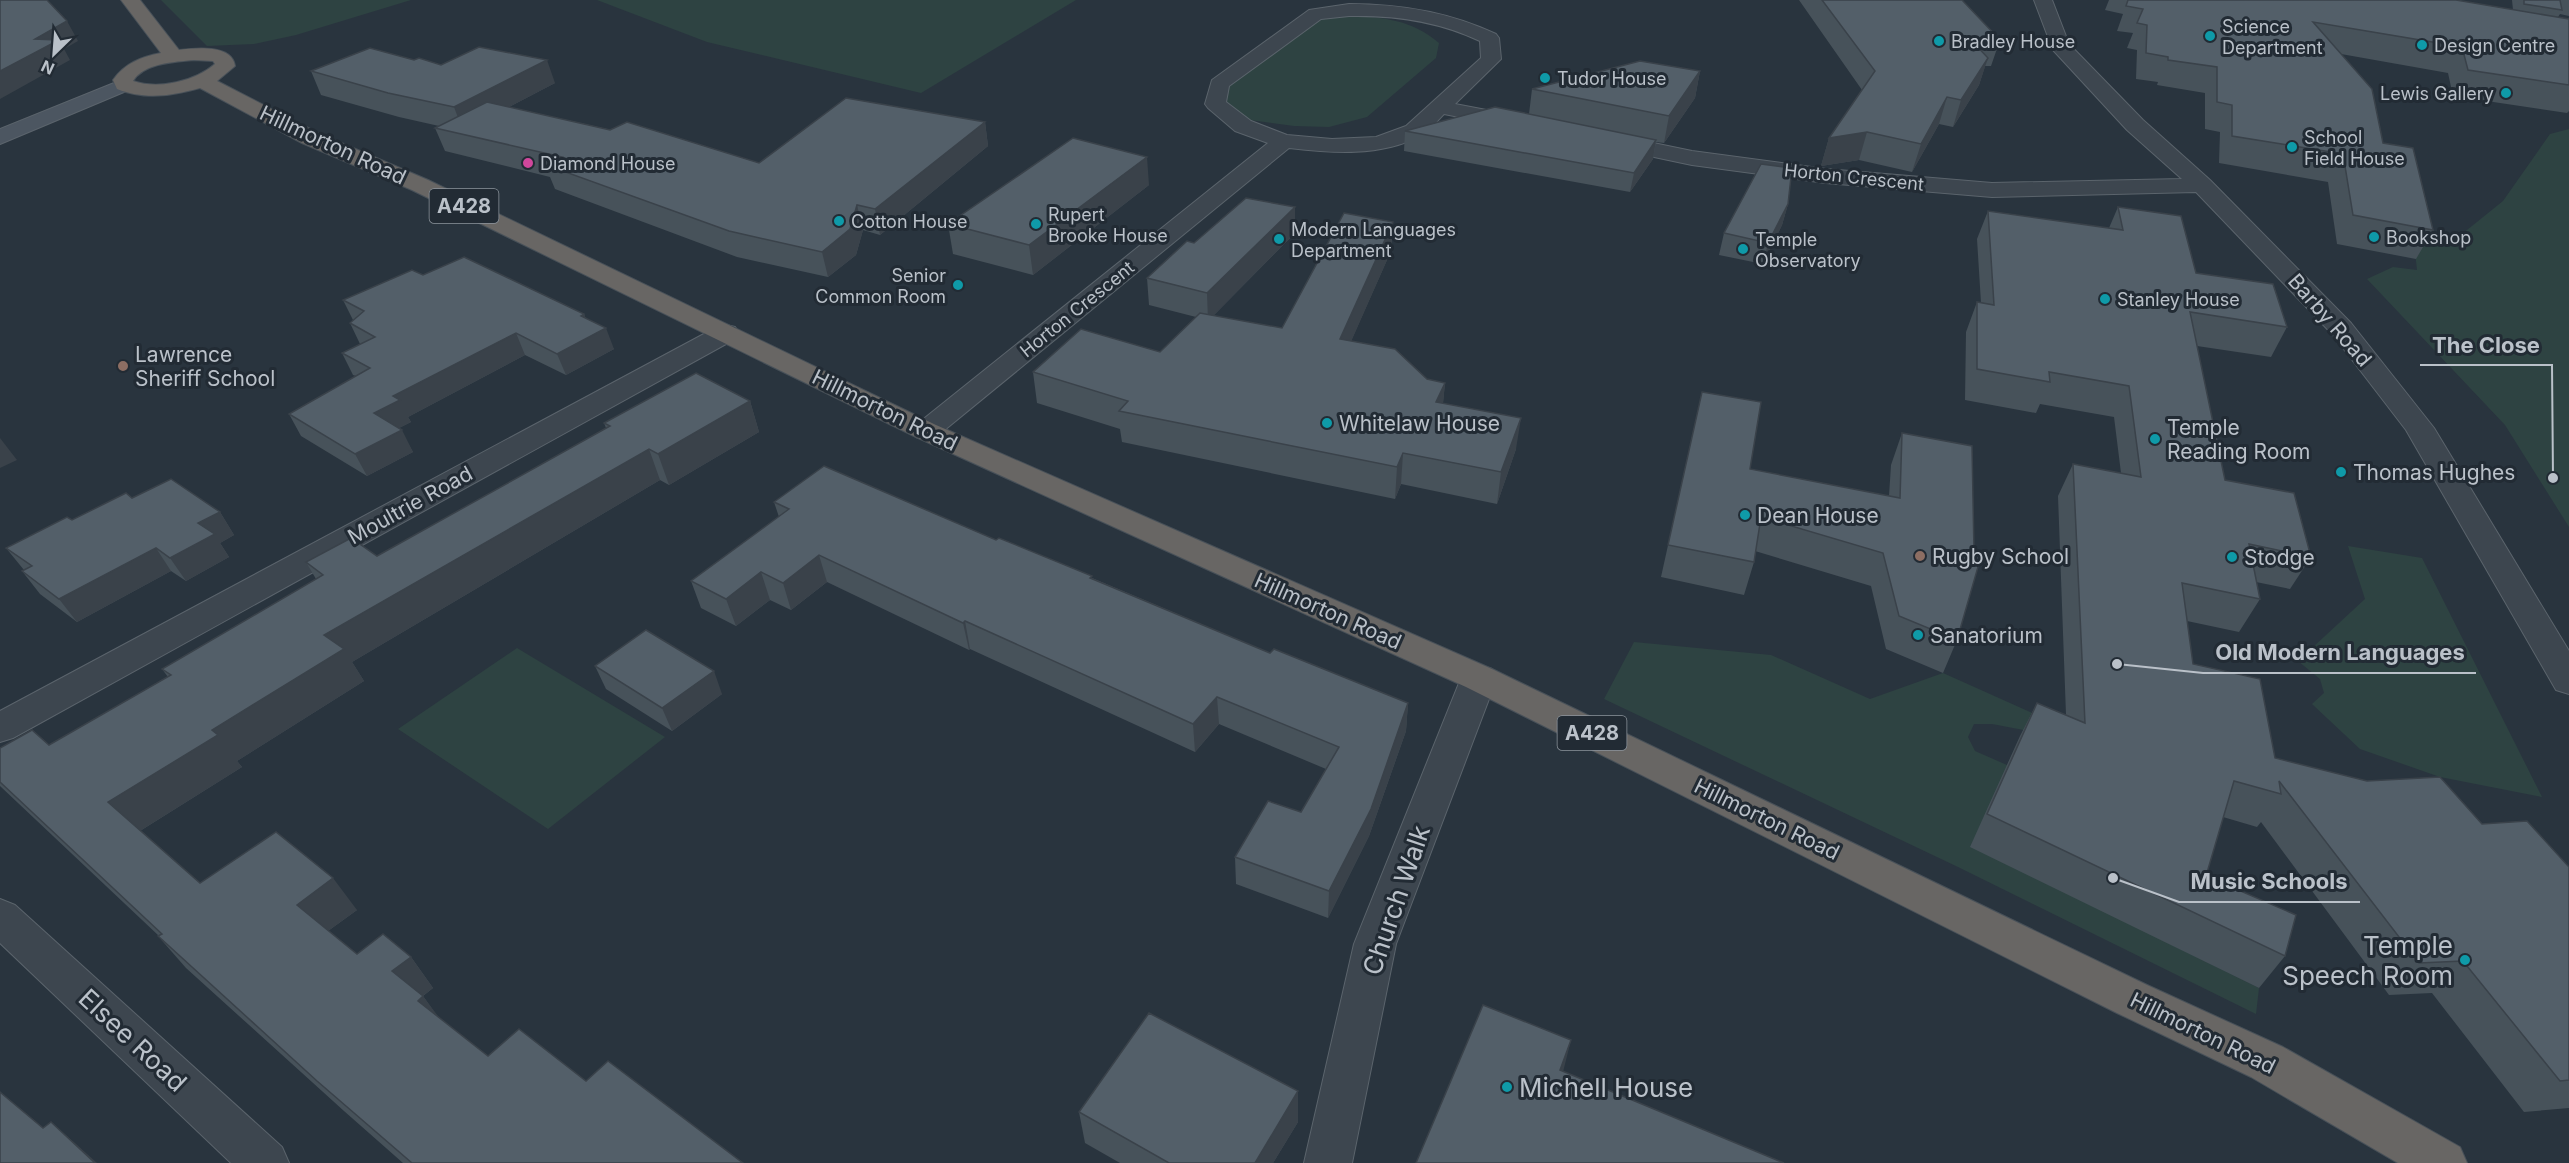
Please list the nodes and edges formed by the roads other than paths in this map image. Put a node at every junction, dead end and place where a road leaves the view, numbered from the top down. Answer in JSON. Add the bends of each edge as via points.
{"nodes":[{"id":1,"x":130,"y":0,"type":"edge"},
{"id":2,"x":2043,"y":0,"type":"edge"},
{"id":3,"x":1323,"y":7,"type":"edge"},
{"id":4,"x":174,"y":56,"type":"junction"},
{"id":5,"x":202,"y":81,"type":"junction"},
{"id":6,"x":124,"y":85,"type":"junction"},
{"id":7,"x":1440,"y":106,"type":"junction"},
{"id":8,"x":1532,"y":125,"type":"edge"},
{"id":9,"x":0,"y":137,"type":"edge"},
{"id":10,"x":1589,"y":137,"type":"edge"},
{"id":11,"x":1284,"y":141,"type":"junction"},
{"id":12,"x":2202,"y":185,"type":"junction"},
{"id":13,"x":726,"y":333,"type":"junction"},
{"id":14,"x":926,"y":431,"type":"junction"},
{"id":15,"x":1479,"y":678,"type":"junction"},
{"id":16,"x":2569,"y":681,"type":"edge"},
{"id":17,"x":0,"y":728,"type":"edge"},
{"id":18,"x":0,"y":917,"type":"edge"},
{"id":19,"x":265,"y":1163,"type":"edge"},
{"id":20,"x":1328,"y":1163,"type":"edge"},
{"id":21,"x":2443,"y":1163,"type":"edge"}],
"edges":[{"from":1,"to":4,"type":"highway"},
{"from":2,"to":12,"type":"street","name":"Barby Road","via":[[2060,45],[2135,125]]},
{"from":3,"to":7,"type":"street","via":[[1425,15],[1462,24],[1489,38],[1491,59]]},
{"from":3,"to":11,"type":"street","via":[[1219,84],[1215,104],[1243,126]]},
{"from":4,"to":5,"type":"highway","via":[[204,54],[223,58],[225,66]]},
{"from":4,"to":6,"type":"highway","via":[[134,69],[123,80]]},
{"from":5,"to":6,"type":"highway","via":[[155,90]]},
{"from":5,"to":13,"type":"highway","name":"Hillmorton Road","number":"A428","via":[[310,138],[420,185]]},
{"from":6,"to":9,"type":"main road"},
{"from":7,"to":8,"type":"street"},
{"from":7,"to":11,"type":"street","via":[[1414,131],[1379,142],[1332,146]]},
{"from":10,"to":12,"type":"street","name":"Horton Crescent","via":[[1692,158],[1826,176],[1992,190]]},
{"from":11,"to":14,"type":"street","name":"Horton Crescent"},
{"from":12,"to":16,"type":"street","name":"Barby Road","via":[[2342,329],[2419,428]]},
{"from":13,"to":14,"type":"highway","name":"Hillmorton Road","number":"A428"},
{"from":13,"to":17,"type":"street","name":"Moultrie Road"},
{"from":14,"to":15,"type":"highway","name":"Hillmorton Road","number":"A428"},
{"from":15,"to":20,"type":"street","name":"Church Walk","via":[[1375,944]]},
{"from":15,"to":21,"type":"highway","name":"Hillmorton Road","number":"A428","via":[[2267,1062]]},
{"from":18,"to":19,"type":"street","name":"Elsee Road"}]}
